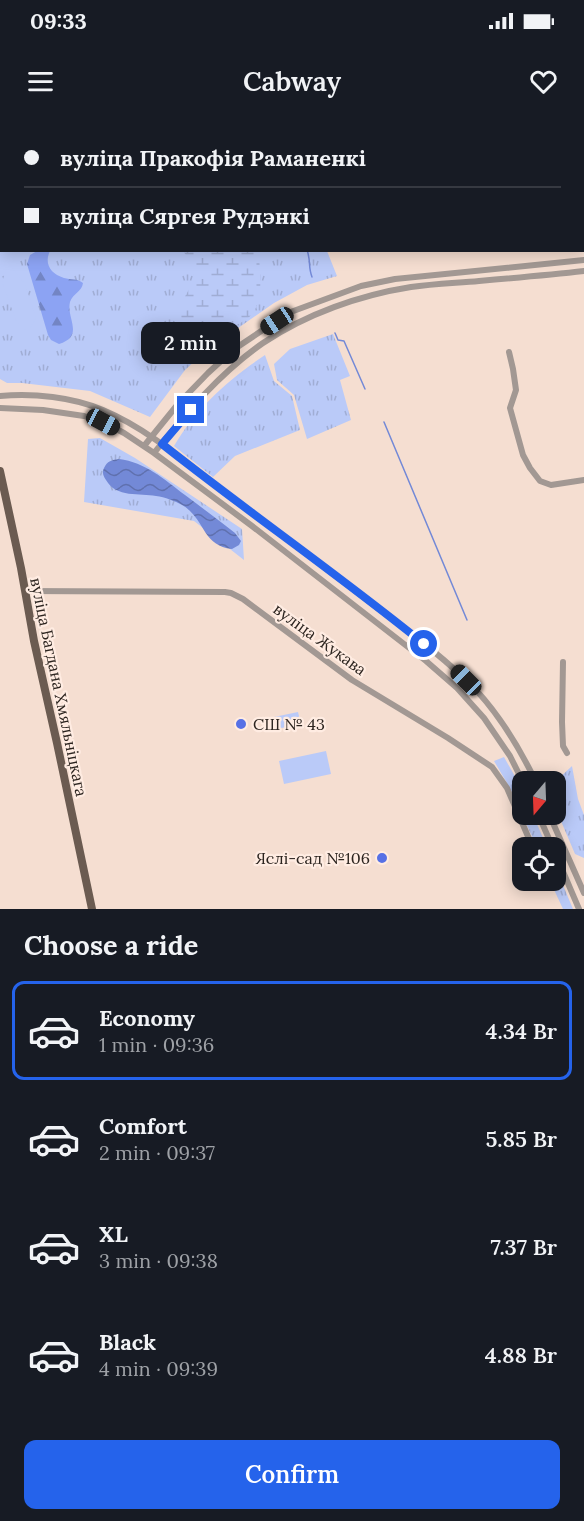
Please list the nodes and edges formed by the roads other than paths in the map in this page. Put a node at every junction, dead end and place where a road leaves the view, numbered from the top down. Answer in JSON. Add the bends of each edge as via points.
{"nodes":[{"id":1,"x":584,"y":260,"type":"edge"},
{"id":2,"x":584,"y":271,"type":"edge"},
{"id":3,"x":509,"y":352,"type":"dead end"},
{"id":4,"x":0,"y":396,"type":"edge"},
{"id":5,"x":0,"y":408,"type":"edge"},
{"id":6,"x":152,"y":437,"type":"junction"},
{"id":7,"x":162,"y":444,"type":"junction"},
{"id":8,"x":144,"y":446,"type":"junction"},
{"id":9,"x":154,"y":453,"type":"junction"},
{"id":10,"x":0,"y":471,"type":"edge"},
{"id":11,"x":584,"y":480,"type":"edge"},
{"id":12,"x":5,"y":511,"type":"edge"},
{"id":13,"x":305,"y":552,"type":"junction"},
{"id":14,"x":298,"y":561,"type":"junction"},
{"id":15,"x":25,"y":591,"type":"junction"},
{"id":16,"x":563,"y":662,"type":"dead end"},
{"id":17,"x":521,"y":751,"type":"junction"},
{"id":18,"x":567,"y":753,"type":"dead end"},
{"id":19,"x":510,"y":756,"type":"junction"},
{"id":20,"x":518,"y":771,"type":"edge"},
{"id":21,"x":531,"y":771,"type":"edge"},
{"id":22,"x":543,"y":825,"type":"edge"},
{"id":23,"x":554,"y":825,"type":"edge"},
{"id":24,"x":558,"y":832,"type":"junction"},
{"id":25,"x":548,"y":836,"type":"joint"},
{"id":26,"x":528,"y":837,"type":"edge"},
{"id":27,"x":566,"y":882,"type":"edge"},
{"id":28,"x":584,"y":893,"type":"edge"},
{"id":29,"x":92,"y":909,"type":"edge"},
{"id":30,"x":579,"y":909,"type":"edge"}],
"edges":[{"from":1,"to":6,"type":"street","via":[[394,279],[362,286],[288,314],[233,350],[178,404]]},
{"from":2,"to":7,"type":"street","via":[[411,287],[355,300],[318,314],[239,361]]},
{"from":3,"to":11,"type":"street","via":[[516,390],[510,408],[530,468],[540,481],[551,485]]},
{"from":4,"to":6,"type":"street","via":[[72,400],[117,416]]},
{"from":5,"to":8,"type":"street","via":[[84,416],[103,422]]},
{"from":6,"to":7,"type":"street"},
{"from":6,"to":8,"type":"street"},
{"from":7,"to":9,"type":"street"},
{"from":7,"to":13,"type":"street"},
{"from":8,"to":9,"type":"street"},
{"from":9,"to":14,"type":"street"},
{"from":10,"to":12,"type":"main road","name":"вуліца Багдана Хмяльніцкага"},
{"from":12,"to":15,"type":"main road","name":"вуліца Багдана Хмяльніцкага"},
{"from":13,"to":14,"type":"street","via":[[297,553]]},
{"from":13,"to":17,"type":"street","via":[[457,671],[485,700]]},
{"from":14,"to":19,"type":"street","via":[[457,688]]},
{"from":15,"to":26,"type":"street","name":"вуліца Жукава","via":[[194,591],[236,595],[358,684],[492,767],[507,788]]},
{"from":15,"to":29,"type":"main road","name":"вуліца Багдана Хмяльніцкага"},
{"from":16,"to":18,"type":"street","via":[[561,722]]},
{"from":17,"to":19,"type":"street","via":[[518,759]]},
{"from":17,"to":21,"type":"street"},
{"from":19,"to":20,"type":"street"},
{"from":22,"to":25,"type":"street"},
{"from":23,"to":24,"type":"street"},
{"from":24,"to":25,"type":"street","via":[[551,831]]},
{"from":24,"to":28,"type":"street"},
{"from":27,"to":30,"type":"street"}]}
